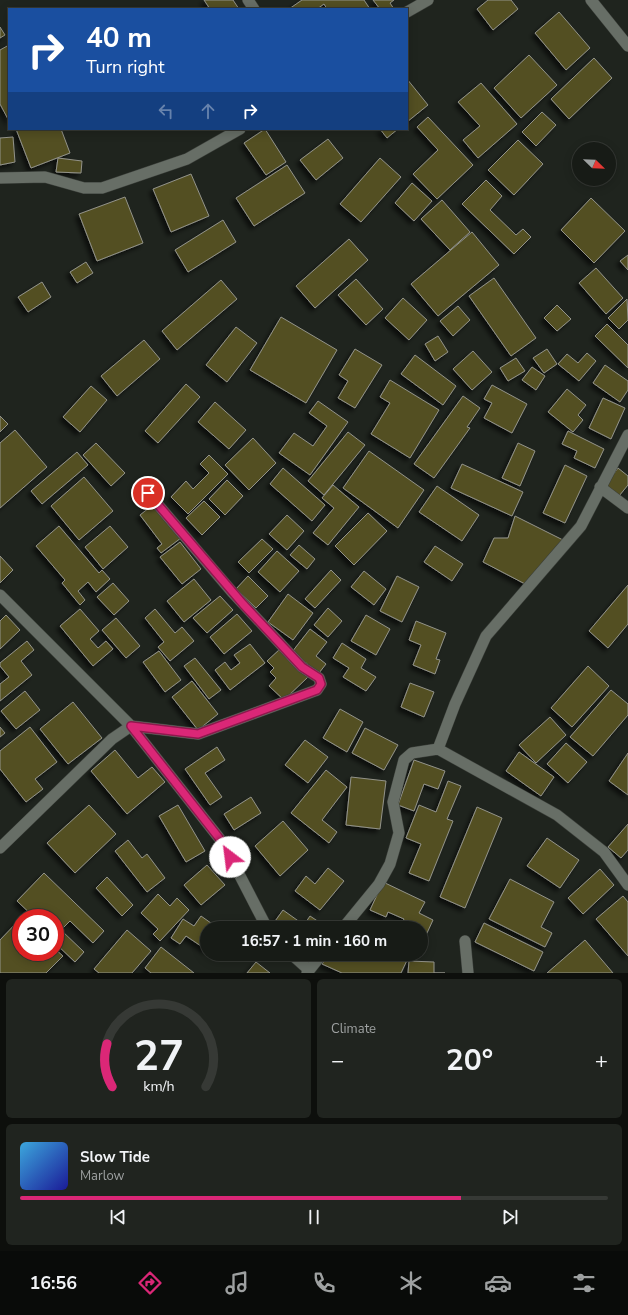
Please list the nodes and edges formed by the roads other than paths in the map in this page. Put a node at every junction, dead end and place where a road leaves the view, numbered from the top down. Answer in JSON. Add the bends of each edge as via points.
{"nodes":[{"id":1,"x":428,"y":0,"type":"edge"},
{"id":2,"x":590,"y":0,"type":"edge"},
{"id":3,"x":408,"y":11,"type":"edge"},
{"id":4,"x":628,"y":46,"type":"edge"},
{"id":5,"x":238,"y":130,"type":"edge"},
{"id":6,"x":0,"y":178,"type":"edge"},
{"id":7,"x":628,"y":435,"type":"edge"},
{"id":8,"x":600,"y":487,"type":"junction"},
{"id":9,"x":148,"y":493,"type":"dead end"},
{"id":10,"x":628,"y":508,"type":"edge"},
{"id":11,"x":0,"y":595,"type":"edge"},
{"id":12,"x":131,"y":726,"type":"junction"},
{"id":13,"x":438,"y":748,"type":"junction"},
{"id":14,"x":0,"y":848,"type":"edge"},
{"id":15,"x":628,"y":885,"type":"edge"},
{"id":16,"x":263,"y":921,"type":"edge"},
{"id":17,"x":349,"y":921,"type":"edge"},
{"id":18,"x":465,"y":941,"type":"dead end"},
{"id":19,"x":298,"y":961,"type":"edge"},
{"id":20,"x":316,"y":961,"type":"edge"},
{"id":21,"x":308,"y":971,"type":"edge"},
{"id":22,"x":468,"y":973,"type":"edge"}],
"edges":[{"from":1,"to":3,"type":"street"},
{"from":2,"to":4,"type":"street"},
{"from":5,"to":6,"type":"street","via":[[187,160],[102,188],[84,188],[45,177]]},
{"from":7,"to":8,"type":"street"},
{"from":8,"to":10,"type":"street"},
{"from":8,"to":13,"type":"street","via":[[581,526],[486,636]]},
{"from":9,"to":12,"type":"street","via":[[233,593],[302,667],[319,678],[321,684],[317,690],[198,734]]},
{"from":11,"to":12,"type":"street"},
{"from":12,"to":14,"type":"street","via":[[112,739]]},
{"from":12,"to":16,"type":"street","via":[[223,843]]},
{"from":13,"to":15,"type":"street","via":[[557,815],[604,852]]},
{"from":13,"to":17,"type":"street","via":[[412,753],[404,760],[393,802],[399,833],[390,864],[379,884]]},
{"from":18,"to":22,"type":"street"},
{"from":19,"to":21,"type":"street"},
{"from":20,"to":21,"type":"street"}]}
